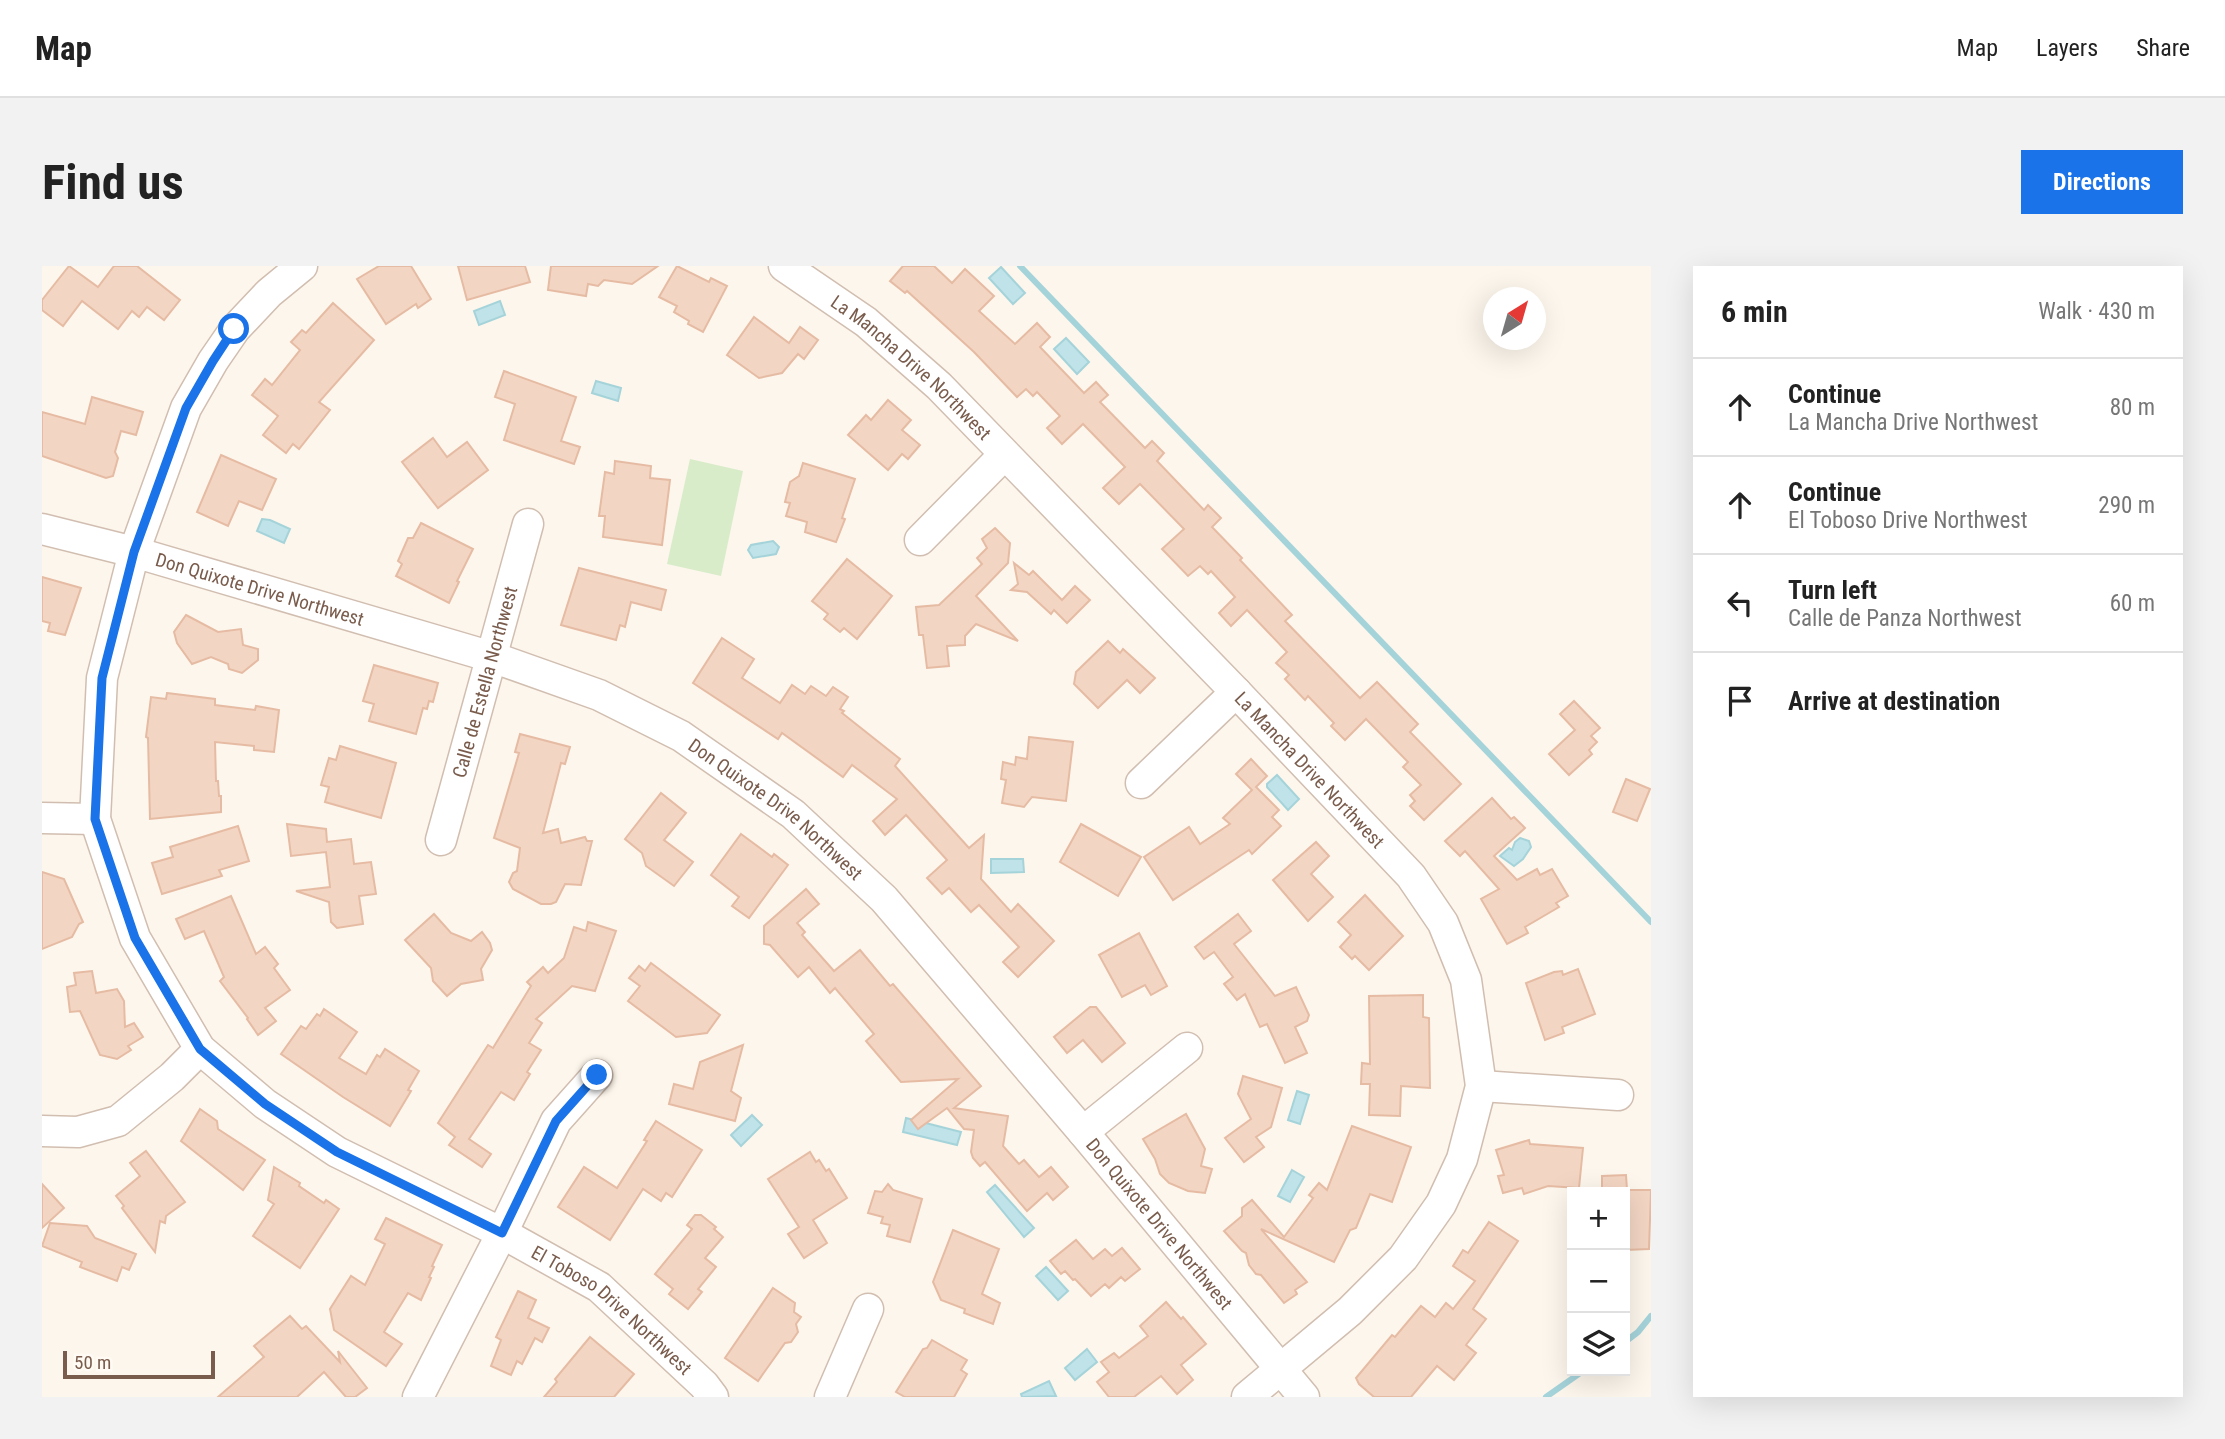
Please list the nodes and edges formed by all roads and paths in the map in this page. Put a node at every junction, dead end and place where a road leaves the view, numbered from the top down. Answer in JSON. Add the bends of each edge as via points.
{"nodes":[{"id":1,"x":302,"y":266,"type":"edge"},
{"id":2,"x":784,"y":266,"type":"edge"},
{"id":3,"x":1004,"y":455,"type":"junction"},
{"id":4,"x":528,"y":524,"type":"dead end"},
{"id":5,"x":42,"y":529,"type":"edge"},
{"id":6,"x":920,"y":540,"type":"dead end"},
{"id":7,"x":134,"y":552,"type":"junction"},
{"id":8,"x":492,"y":657,"type":"junction"},
{"id":9,"x":1236,"y":692,"type":"junction"},
{"id":10,"x":1141,"y":783,"type":"dead end"},
{"id":11,"x":42,"y":818,"type":"edge"},
{"id":12,"x":95,"y":819,"type":"junction"},
{"id":13,"x":441,"y":840,"type":"dead end"},
{"id":14,"x":1187,"y":1048,"type":"dead end"},
{"id":15,"x":200,"y":1049,"type":"junction"},
{"id":16,"x":597,"y":1075,"type":"dead end"},
{"id":17,"x":1481,"y":1086,"type":"junction"},
{"id":18,"x":1618,"y":1095,"type":"dead end"},
{"id":19,"x":42,"y":1131,"type":"edge"},
{"id":20,"x":1083,"y":1132,"type":"junction"},
{"id":21,"x":502,"y":1233,"type":"junction"},
{"id":22,"x":868,"y":1309,"type":"dead end"},
{"id":23,"x":1282,"y":1370,"type":"junction"},
{"id":24,"x":418,"y":1397,"type":"edge"},
{"id":25,"x":713,"y":1397,"type":"edge"},
{"id":26,"x":830,"y":1397,"type":"edge"},
{"id":27,"x":1247,"y":1397,"type":"edge"},
{"id":28,"x":1304,"y":1397,"type":"edge"}],
"edges":[{"from":1,"to":7,"type":"street","via":[[234,329],[213,361],[186,408]]},
{"from":2,"to":3,"type":"street","name":"La Mancha Drive Northwest","via":[[866,322],[939,386]]},
{"from":3,"to":6,"type":"street"},
{"from":3,"to":9,"type":"street","name":"La Mancha Drive Northwest"},
{"from":4,"to":8,"type":"street","name":"Calle de Estella Northwest"},
{"from":5,"to":7,"type":"street","name":"Don Quixote Drive Northwest"},
{"from":7,"to":8,"type":"street","name":"Don Quixote Drive Northwest"},
{"from":7,"to":12,"type":"street","name":"El Toboso Drive Northwest","via":[[102,678]]},
{"from":8,"to":13,"type":"street","name":"Calle de Estella Northwest"},
{"from":8,"to":20,"type":"street","name":"Don Quixote Drive Northwest","via":[[599,695],[681,736],[793,814],[884,899]]},
{"from":9,"to":10,"type":"street"},
{"from":9,"to":17,"type":"street","name":"La Mancha Drive Northwest","via":[[1410,876],[1443,923],[1466,980]]},
{"from":11,"to":12,"type":"street"},
{"from":12,"to":15,"type":"street","name":"El Toboso Drive Northwest","via":[[135,938]]},
{"from":14,"to":20,"type":"street"},
{"from":15,"to":19,"type":"street","via":[[118,1121],[78,1132]]},
{"from":15,"to":21,"type":"street","name":"El Toboso Drive Northwest","via":[[265,1104],[337,1152]]},
{"from":16,"to":21,"type":"street","via":[[556,1121]]},
{"from":17,"to":18,"type":"street"},
{"from":17,"to":23,"type":"street","name":"La Mancha Drive Northwest","via":[[1462,1159],[1441,1204],[1403,1258]]},
{"from":20,"to":23,"type":"street","name":"Don Quixote Drive Northwest"},
{"from":21,"to":24,"type":"street"},
{"from":21,"to":25,"type":"street","name":"El Toboso Drive Northwest","via":[[600,1287]]},
{"from":22,"to":26,"type":"street"},
{"from":23,"to":27,"type":"street"},
{"from":23,"to":28,"type":"street","name":"Don Quixote Drive Northwest"}]}
